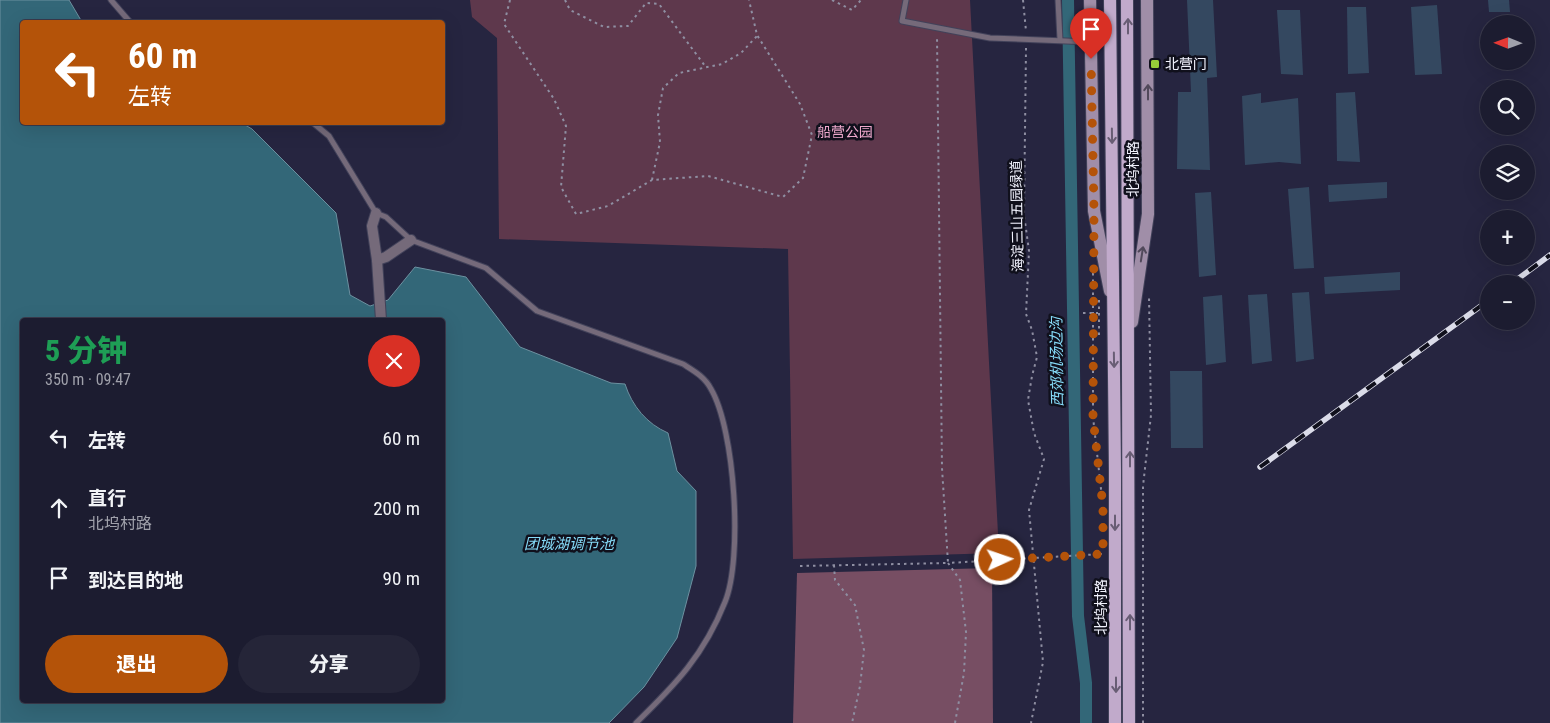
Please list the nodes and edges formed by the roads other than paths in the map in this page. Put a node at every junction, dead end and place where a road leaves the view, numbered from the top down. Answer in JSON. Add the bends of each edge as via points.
{"nodes":[{"id":1,"x":111,"y":0,"type":"edge"},
{"id":2,"x":906,"y":0,"type":"edge"},
{"id":3,"x":1058,"y":0,"type":"edge"},
{"id":4,"x":1090,"y":0,"type":"edge"},
{"id":5,"x":1110,"y":0,"type":"edge"},
{"id":6,"x":1127,"y":0,"type":"edge"},
{"id":7,"x":1147,"y":0,"type":"edge"},
{"id":8,"x":128,"y":20,"type":"edge"},
{"id":9,"x":1061,"y":40,"type":"junction"},
{"id":10,"x":1091,"y":42,"type":"junction"},
{"id":11,"x":316,"y":125,"type":"edge"},
{"id":12,"x":376,"y":214,"type":"junction"},
{"id":13,"x":411,"y":240,"type":"junction"},
{"id":14,"x":378,"y":260,"type":"junction"},
{"id":15,"x":1114,"y":311,"type":"junction"},
{"id":16,"x":381,"y":318,"type":"edge"},
{"id":17,"x":1129,"y":337,"type":"junction"},
{"id":18,"x":636,"y":723,"type":"edge"},
{"id":19,"x":1115,"y":723,"type":"edge"},
{"id":20,"x":1129,"y":723,"type":"edge"}],
"edges":[{"from":1,"to":8,"type":"lane"},
{"from":2,"to":9,"type":"lane","via":[[902,21],[990,38]]},
{"from":3,"to":9,"type":"lane"},
{"from":4,"to":10,"type":"street","name":"北坞村路"},
{"from":5,"to":15,"type":"main road","name":"北坞村路","one_way":true},
{"from":17,"to":6,"type":"main road","name":"北坞村路","one_way":true},
{"from":17,"to":7,"type":"street","name":"北坞村路","one_way":true,"via":[[1148,214]]},
{"from":9,"to":10,"type":"lane"},
{"from":10,"to":15,"type":"street","name":"北坞村路","via":[[1094,211]]},
{"from":11,"to":12,"type":"lane","via":[[330,136]]},
{"from":12,"to":13,"type":"lane","via":[[386,217]]},
{"from":12,"to":14,"type":"street","via":[[372,226]]},
{"from":13,"to":14,"type":"street"},
{"from":13,"to":18,"type":"lane","via":[[486,268],[537,311],[683,364],[702,377],[712,389],[724,426],[735,520],[735,561],[726,600],[698,655],[678,683]]},
{"from":14,"to":16,"type":"street"},
{"from":15,"to":19,"type":"main road","name":"北坞村路","one_way":true},
{"from":20,"to":17,"type":"main road","name":"北坞村路","one_way":true}]}
